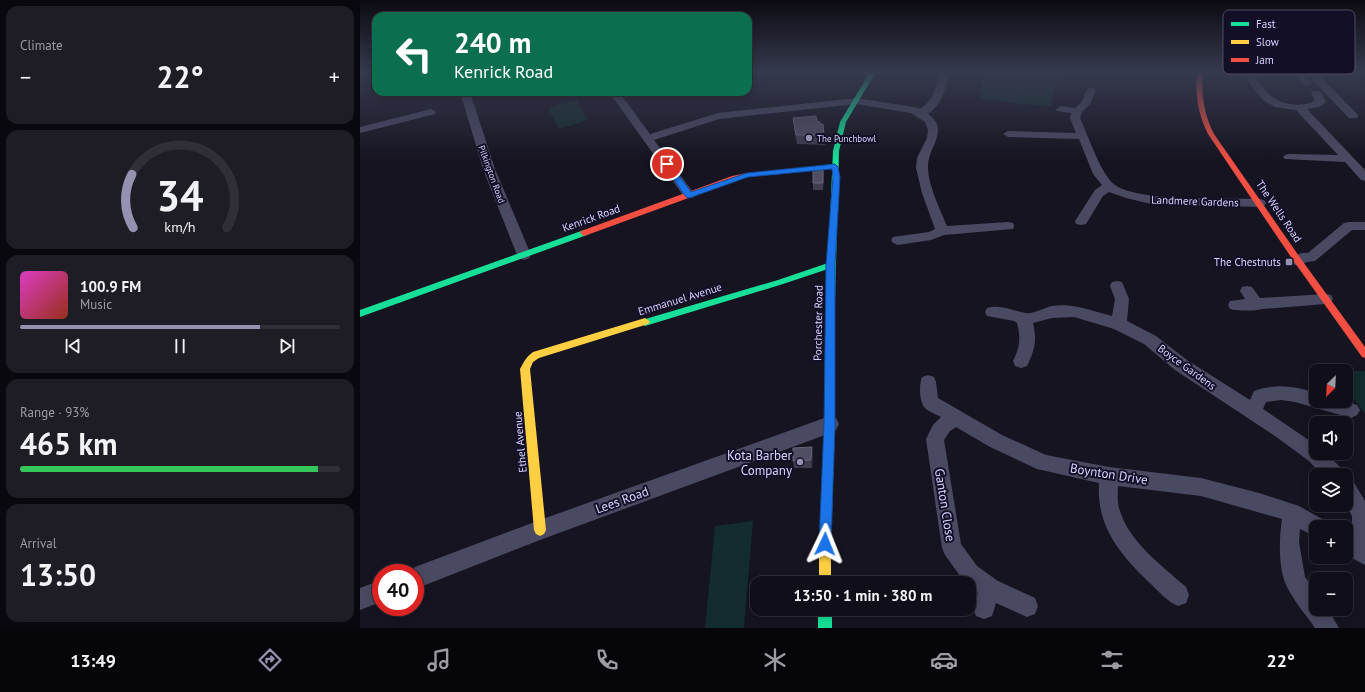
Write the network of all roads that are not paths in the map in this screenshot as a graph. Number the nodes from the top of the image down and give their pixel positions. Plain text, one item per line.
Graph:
1 (469, 101) edge
2 (621, 101) edge
3 (853, 101) edge
4 (856, 101) edge
5 (858, 101) edge
6 (937, 101) edge
7 (1086, 101) edge
8 (1199, 101) edge
9 (1275, 101) edge
10 (1320, 101) edge
11 (1339, 101) edge
12 (1299, 107) junction
13 (1061, 109) dead end
14 (1077, 111) junction
15 (431, 112) dead end
16 (922, 113) junction
17 (1353, 116) dead end
18 (360, 130) edge
19 (1008, 134) dead end
20 (1083, 136) junction
21 (648, 138) junction
22 (1289, 157) dead end
23 (1348, 159) junction
24 (835, 167) junction
25 (1365, 177) edge
26 (1109, 186) junction
27 (689, 195) junction
28 (1260, 203) junction
29 (1081, 221) dead end
30 (1008, 226) dead end
31 (1365, 226) edge
32 (942, 231) junction
33 (898, 240) dead end
34 (524, 255) junction
35 (1298, 261) junction
36 (831, 265) junction
37 (1117, 286) dead end
38 (1247, 291) dead end
39 (1326, 299) junction
40 (1235, 305) dead end
41 (1257, 305) junction
42 (992, 312) dead end
43 (360, 314) edge
44 (1024, 320) junction
45 (1119, 324) junction
46 (1365, 354) edge
47 (536, 355) joint
48 (1021, 361) dead end
49 (928, 382) dead end
50 (1309, 398) edge
51 (1344, 408) edge
52 (1351, 410) dead end
53 (1254, 413) junction
54 (958, 418) junction
55 (830, 424) junction
56 (1328, 468) edge
57 (1109, 476) junction
58 (1353, 499) edge
59 (1292, 513) junction
60 (1309, 523) edge
61 (540, 530) junction
62 (1357, 550) edge
63 (424, 575) edge
64 (825, 576) edge
65 (372, 594) edge
66 (1178, 596) dead end
67 (360, 599) edge
68 (1027, 606) dead end
69 (825, 616) edge
70 (825, 628) edge
71 (1328, 628) edge

1 - 34 street, Pilkington Road
2 - 21 street
3 - 21 street
4 - 24 street, Porchester Road
5 - 16 street
6 - 16 street
7 - 14 street
8 - 28 street, The Wells Road
9 - 12 street
10 - 12 street
11 - 17 street
12 - 23 street
13 - 14 street
14 - 20 street
15 - 18 street
16 - 32 street
19 - 20 street
20 - 26 street
21 - 27 street
22 - 23 street
23 - 25 street
24 - 27 street, Kenrick Road
24 - 36 street, Porchester Road
26 - 28 street, Landmere Gardens
26 - 29 street
27 - 34 street, Kenrick Road
28 - 35 street, The Wells Road
30 - 32 street
31 - 35 street
32 - 33 street
34 - 43 street, Kenrick Road
35 - 39 street, The Wells Road
36 - 47 street, Emmanuel Avenue
36 - 55 street, Porchester Road
37 - 45 street
38 - 41 street
39 - 41 street
39 - 46 street, The Wells Road
40 - 41 street
42 - 44 street
44 - 45 street, Boyce Gardens
44 - 48 street
45 - 53 street, Boyce Gardens
47 - 61 street, Ethel Avenue
49 - 54 street, Boynton Drive
50 - 53 street
51 - 52 street
53 - 56 street, Boyce Gardens
54 - 57 street, Boynton Drive
54 - 68 street, Ganton Close
55 - 61 street, Lees Road
55 - 64 street, Porchester Road
57 - 59 street, Boynton Drive
57 - 66 street
58 - 62 street
59 - 60 street, Boynton Drive
59 - 71 street
61 - 63 street, Lees Road
65 - 67 street
69 - 70 street

